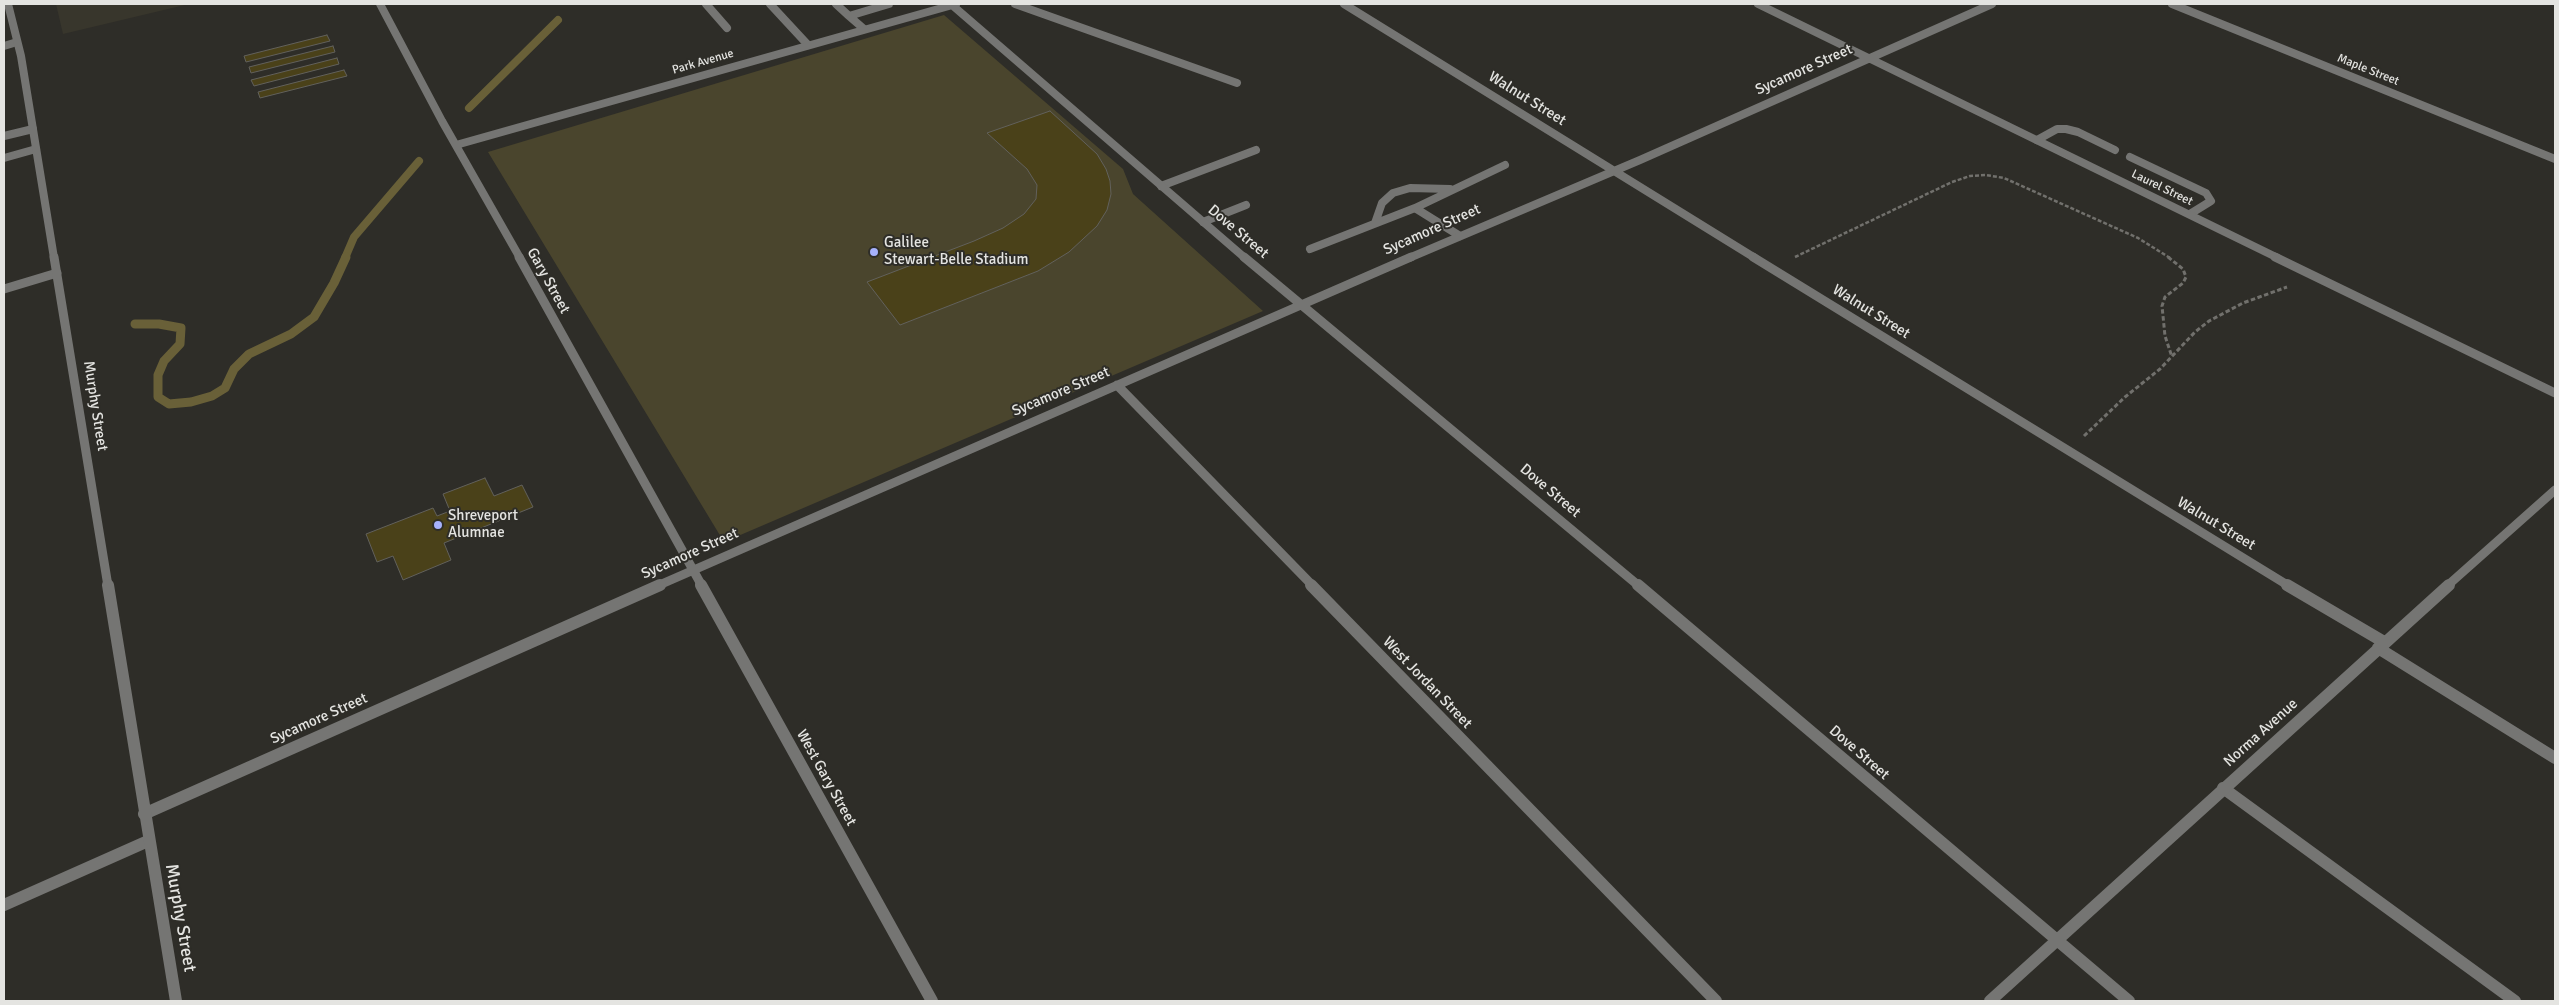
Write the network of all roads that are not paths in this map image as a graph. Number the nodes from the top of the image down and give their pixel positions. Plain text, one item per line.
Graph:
1 (8, 4) edge
2 (380, 4) edge
3 (706, 4) edge
4 (770, 4) edge
5 (836, 4) edge
6 (889, 4) edge
7 (954, 4) edge
8 (1016, 4) edge
9 (1344, 4) edge
10 (1758, 4) edge
11 (1992, 4) edge
12 (2172, 4) edge
13 (849, 16) junction
14 (727, 28) dead end
15 (864, 29) junction
16 (17, 42) junction
17 (808, 45) junction
18 (4, 46) edge
19 (1871, 59) junction
20 (1237, 83) dead end
21 (33, 129) junction
22 (4, 136) edge
23 (2037, 140) junction
24 (456, 145) junction
25 (36, 149) junction
26 (1256, 150) dead end
27 (2115, 150) dead end
28 (2130, 157) dead end
29 (4, 158) edge
30 (2555, 159) edge
31 (1505, 165) dead end
32 (1613, 170) junction
33 (1161, 186) junction
34 (1453, 189) junction
35 (1246, 205) dead end
36 (1415, 208) junction
37 (2190, 214) junction
38 (1203, 222) junction
39 (1375, 223) junction
40 (1460, 236) junction
41 (1310, 249) dead end
42 (57, 273) junction
43 (4, 289) edge
44 (1304, 304) junction
45 (1117, 385) junction
46 (2555, 393) edge
47 (2555, 490) edge
48 (692, 571) junction
49 (2381, 645) junction
50 (2555, 758) edge
51 (2224, 788) junction
52 (144, 814) junction
53 (148, 840) junction
54 (4, 904) edge
55 (2056, 941) junction
56 (176, 1001) edge
57 (932, 1001) edge
58 (1716, 1001) edge
59 (1990, 1001) edge
60 (2129, 1001) edge
61 (2515, 1001) edge

1 - 16 street, Murphy Street
2 - 24 street, Gary Street
3 - 14 street
4 - 17 street
5 - 13 street
6 - 13 street
7 - 15 street, Park Avenue
7 - 33 street, Dove Street
8 - 20 street
9 - 32 street, Walnut Street
10 - 19 street, Laurel Street
11 - 19 street, Sycamore Street
12 - 30 street, Maple Street
13 - 15 street
15 - 17 street, Park Avenue
16 - 18 street
16 - 21 street, Murphy Street
17 - 24 street, Park Avenue
19 - 23 street, Laurel Street
19 - 32 street, Sycamore Street
21 - 22 street
21 - 25 street, Murphy Street
23 - 27 street
23 - 37 street, Laurel Street
24 - 48 street, Gary Street
25 - 29 street
25 - 42 street, Murphy Street
26 - 33 street
28 - 37 street
31 - 34 street
32 - 40 street, Sycamore Street
32 - 49 street, Walnut Street
33 - 38 street, Dove Street
34 - 36 street
34 - 39 street
35 - 38 street
36 - 39 street
36 - 40 street
37 - 46 street, Laurel Street
38 - 44 street, Dove Street
39 - 41 street
40 - 44 street, Sycamore Street
42 - 43 street
42 - 52 street, Murphy Street
44 - 45 street, Sycamore Street
44 - 55 street, Dove Street
45 - 48 street, Sycamore Street
45 - 58 street, West Jordan Street
47 - 49 street, Norma Avenue
48 - 52 street, Sycamore Street
48 - 57 street, West Gary Street
49 - 50 street, Walnut Street
49 - 51 street, Norma Avenue
51 - 55 street, Norma Avenue
51 - 61 street
52 - 53 street, Murphy Street
53 - 54 street
53 - 56 street, Murphy Street
55 - 59 street, Norma Avenue
55 - 60 street, Dove Street

